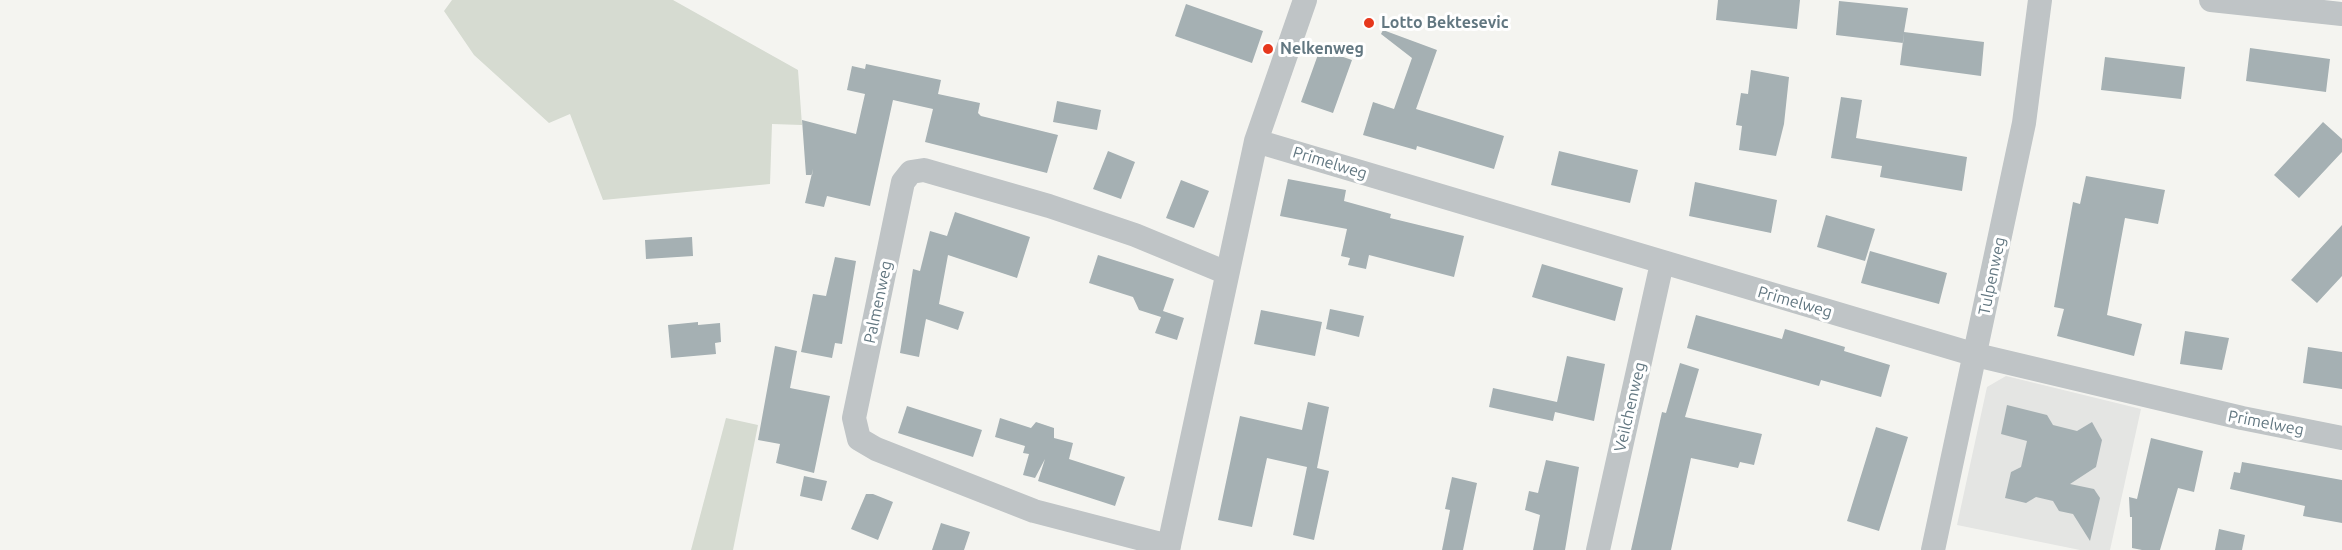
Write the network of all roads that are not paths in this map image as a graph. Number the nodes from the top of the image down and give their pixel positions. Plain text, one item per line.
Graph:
1 (1305, 0) edge
2 (2040, 0) edge
3 (2211, 0) edge
4 (2342, 14) edge
5 (1256, 141) junction
6 (1662, 263) junction
7 (1227, 273) junction
8 (1976, 355) junction
9 (2342, 438) edge
10 (1169, 548) edge
11 (1598, 550) edge
12 (1933, 550) edge

1 - 5 street
2 - 8 street, Tulpenweg
3 - 4 street
5 - 6 street, Primelweg
5 - 7 street
6 - 8 street, Primelweg
6 - 11 street, Veilchenweg
7 - 10 street
7 - 10 street, Palmenweg
8 - 9 street, Primelweg
8 - 12 street, Tulpenweg

